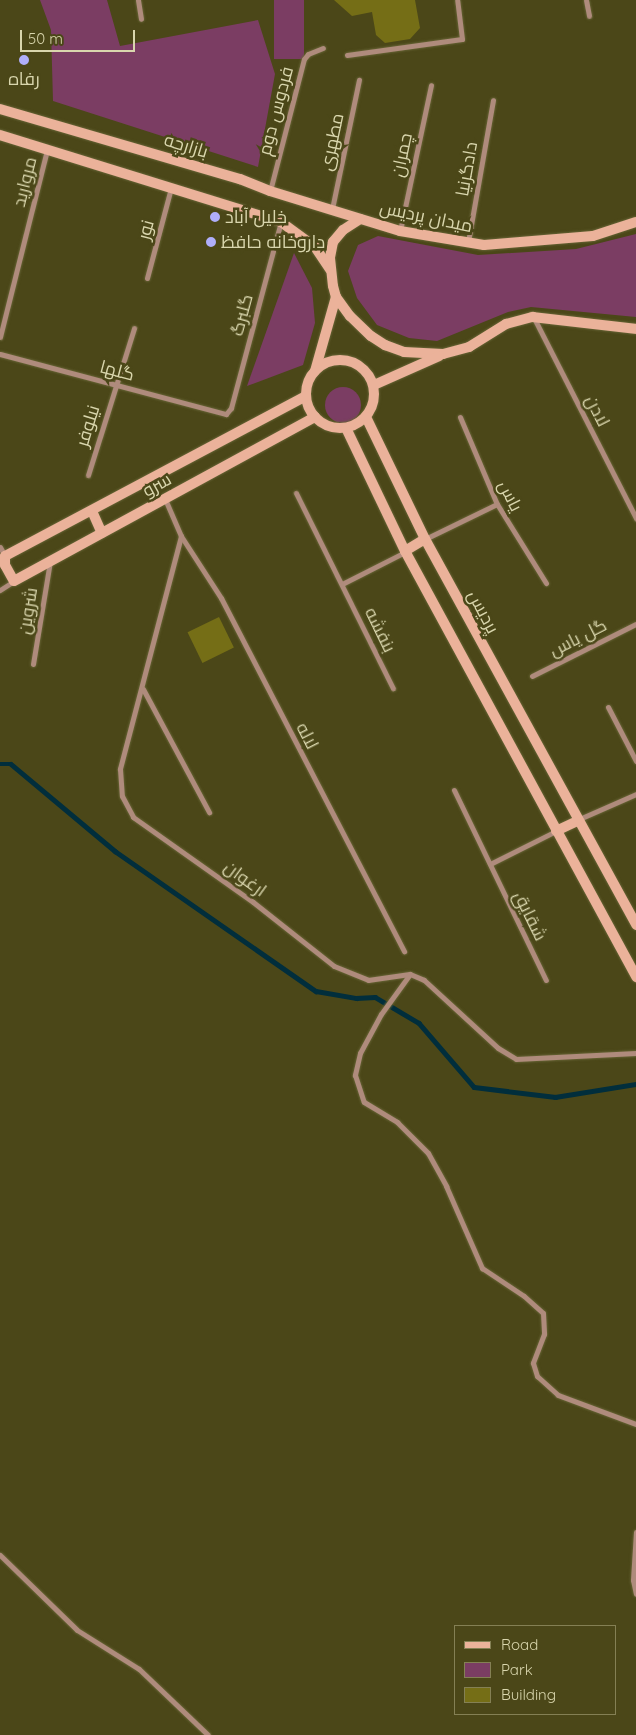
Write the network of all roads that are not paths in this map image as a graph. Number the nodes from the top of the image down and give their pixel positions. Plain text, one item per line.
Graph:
1 (138, 0) edge
2 (457, 0) edge
3 (586, 0) edge
4 (589, 16) dead end
5 (141, 20) dead end
6 (323, 48) dead end
7 (347, 55) dead end
8 (359, 80) dead end
9 (431, 85) dead end
10 (493, 100) dead end
11 (0, 109) edge
12 (0, 135) edge
13 (47, 150) junction
14 (171, 188) junction
15 (270, 192) junction
16 (332, 209) junction
17 (360, 219) junction
18 (281, 222) junction
19 (636, 222) edge
20 (400, 231) junction
21 (468, 242) junction
22 (330, 269) junction
23 (147, 278) dead end
24 (336, 297) junction
25 (533, 317) junction
26 (134, 328) dead end
27 (636, 329) edge
28 (0, 337) edge
29 (0, 354) edge
30 (443, 354) junction
31 (315, 371) junction
32 (115, 385) junction
33 (374, 385) junction
34 (306, 396) junction
35 (226, 414) joint
36 (315, 417) junction
37 (366, 417) junction
38 (460, 417) dead end
39 (346, 428) junction
40 (88, 475) dead end
41 (296, 493) dead end
42 (165, 499) junction
43 (497, 504) junction
44 (92, 511) junction
45 (636, 518) edge
46 (102, 533) junction
47 (181, 536) junction
48 (425, 539) junction
49 (3, 551) edge
50 (406, 551) junction
51 (50, 562) junction
52 (14, 581) junction
53 (546, 583) dead end
54 (342, 584) junction
55 (0, 590) edge
56 (636, 624) edge
57 (34, 664) dead end
58 (532, 676) dead end
59 (393, 688) dead end
60 (143, 689) junction
61 (608, 707) dead end
62 (636, 761) edge
63 (454, 790) dead end
64 (636, 794) edge
65 (209, 812) dead end
66 (577, 821) junction
67 (556, 831) junction
68 (490, 864) junction
69 (636, 925) edge
70 (404, 951) dead end
71 (410, 974) junction
72 (636, 977) edge
73 (546, 980) dead end
74 (636, 1053) edge
75 (636, 1424) edge
76 (636, 1532) edge
77 (0, 1555) edge
78 (636, 1594) edge
79 (208, 1735) edge

1 - 5 street
2 - 7 street
3 - 4 street
6 - 15 street, فردوس دوم
8 - 16 street, مطهری
9 - 20 street, چمران
10 - 21 street, دادگرنیا
11 - 15 street, بازارچه
12 - 13 street
13 - 14 street
13 - 28 street, مروارید
14 - 18 street
14 - 23 street, نور
15 - 16 street, بازارچه
16 - 17 street, بازارچه
17 - 20 street, میدان پردیس
17 - 22 street, میدان پردیس
18 - 22 street
18 - 35 street, گلبرگ
19 - 21 street, میدان پردیس
20 - 21 street, میدان پردیس
22 - 24 street, میدان پردیس
24 - 30 street, میدان پردیس
24 - 31 street
25 - 27 street, میدان پردیس
25 - 30 street, میدان پردیس
25 - 45 street, لادن
26 - 32 street, نیلوفر
29 - 32 street, گلها
30 - 33 street
31 - 33 street
31 - 34 street
32 - 35 street, گلها
32 - 40 street, نیلوفر
33 - 37 street
34 - 36 street
34 - 44 street, سرو
36 - 39 street
36 - 42 street, سرو
37 - 39 street
37 - 48 street, پردیس
38 - 43 street, یاس
39 - 50 street
41 - 54 street, بنفشه
42 - 46 street, سرو
42 - 47 street
43 - 48 street
43 - 53 street, یاس
44 - 46 street
44 - 49 street, سرو
46 - 51 street, سرو
47 - 60 street, ارغوان
47 - 70 street, لاله
48 - 50 street
48 - 66 street, پردیس
49 - 52 street
50 - 54 street
50 - 67 street
51 - 52 street, سرو
51 - 57 street, شروین
52 - 55 street
54 - 59 street, بنفشه
56 - 58 street, گل یاس
60 - 65 street
60 - 71 street, ارغوان
61 - 62 street
63 - 68 street, شقایق
64 - 66 street
66 - 67 street
66 - 69 street, پردیس
67 - 68 street
67 - 72 street
68 - 73 street, شقایق
71 - 74 street
71 - 75 street
76 - 78 street
77 - 79 street

